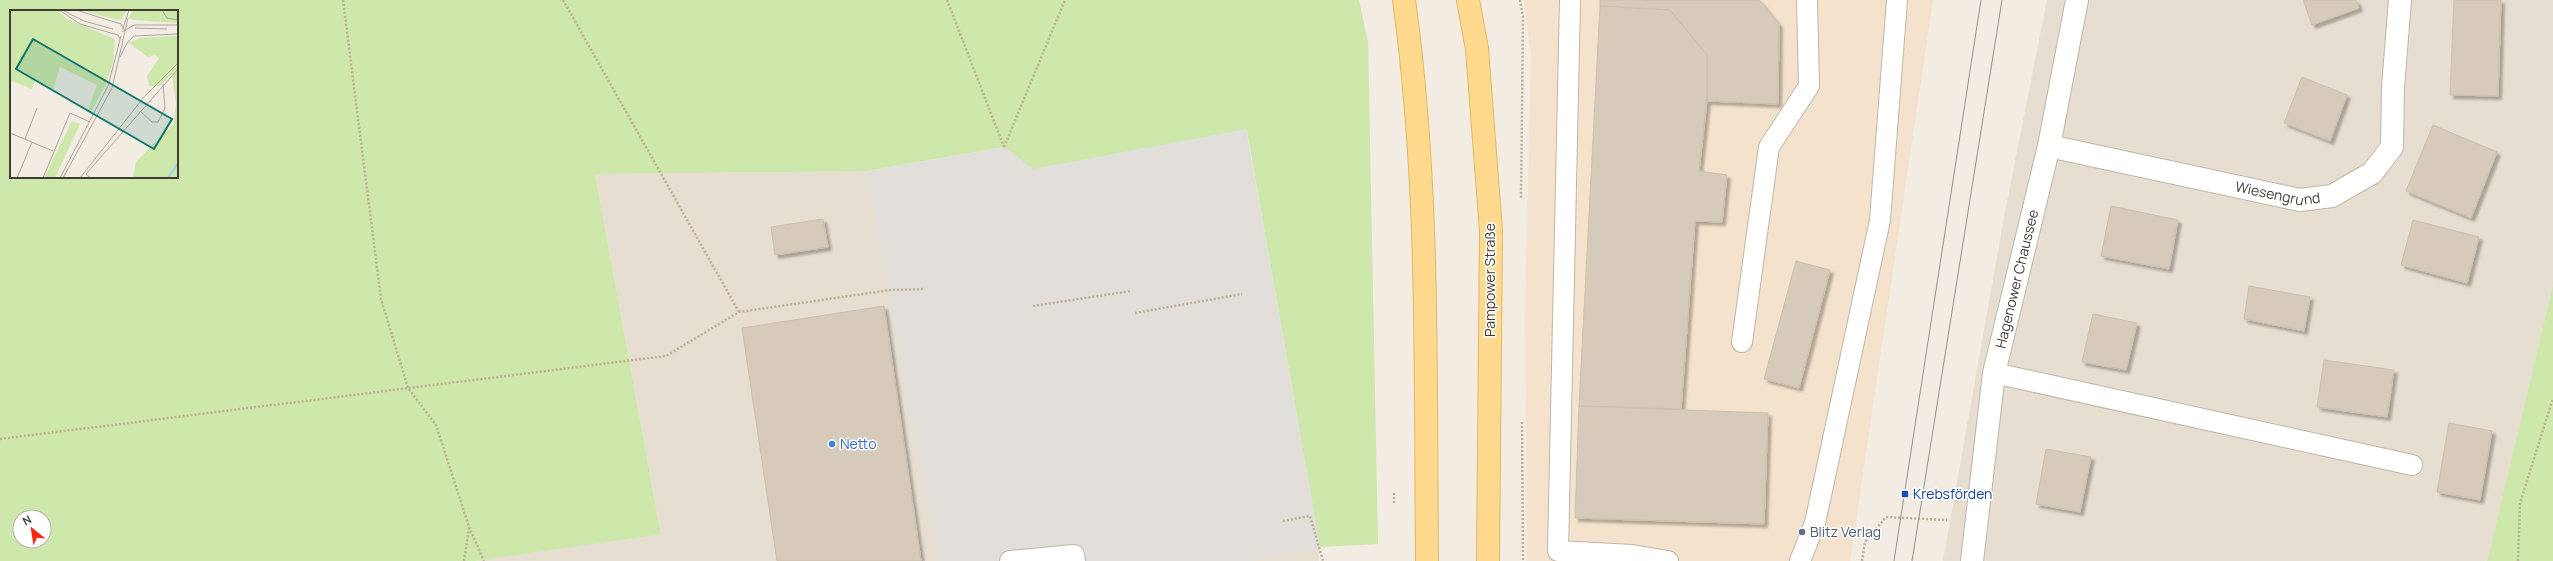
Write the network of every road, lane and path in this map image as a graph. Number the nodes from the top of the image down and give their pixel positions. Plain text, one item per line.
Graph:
1 (343, 0) edge
2 (563, 0) edge
3 (947, 0) edge
4 (1065, 0) edge
5 (1404, 0) edge
6 (1468, 0) edge
7 (1570, 0) edge
8 (1807, 0) edge
9 (1897, 0) edge
10 (2077, 0) edge
11 (2400, 0) edge
12 (2049, 146) junction
13 (924, 289) dead end
14 (1131, 291) dead end
15 (1242, 294) dead end
16 (1033, 306) dead end
17 (739, 312) junction
18 (1135, 313) dead end
19 (1742, 342) dead end
20 (1994, 373) junction
21 (408, 388) junction
22 (2553, 398) edge
23 (0, 439) edge
24 (2412, 465) dead end
25 (1978, 519) junction
26 (1283, 522) dead end
27 (469, 527) junction
28 (464, 561) edge
29 (484, 561) edge
30 (1010, 561) edge
31 (1075, 561) edge
32 (1324, 561) edge
33 (1427, 561) edge
34 (1488, 561) edge
35 (1668, 561) edge
36 (1800, 561) edge
37 (1862, 561) edge
38 (1972, 561) edge
39 (2518, 561) edge

1 - 21 path
2 - 17 path
3 - 4 path
5 - 33 main road
6 - 34 main road, Pampower Straße
7 - 35 lane
8 - 19 lane
9 - 36 lane
10 - 12 street, Hagenower Chaussee
11 - 12 street, Wiesengrund
12 - 20 street, Hagenower Chaussee
13 - 17 path
14 - 16 path
15 - 18 path
17 - 21 path
20 - 24 lane
20 - 25 street, Hagenower Chaussee
21 - 23 path
21 - 27 path
22 - 39 path
25 - 37 path
25 - 38 street, Hagenower Chaussee
26 - 32 path
27 - 28 path
27 - 29 path
30 - 31 lane

